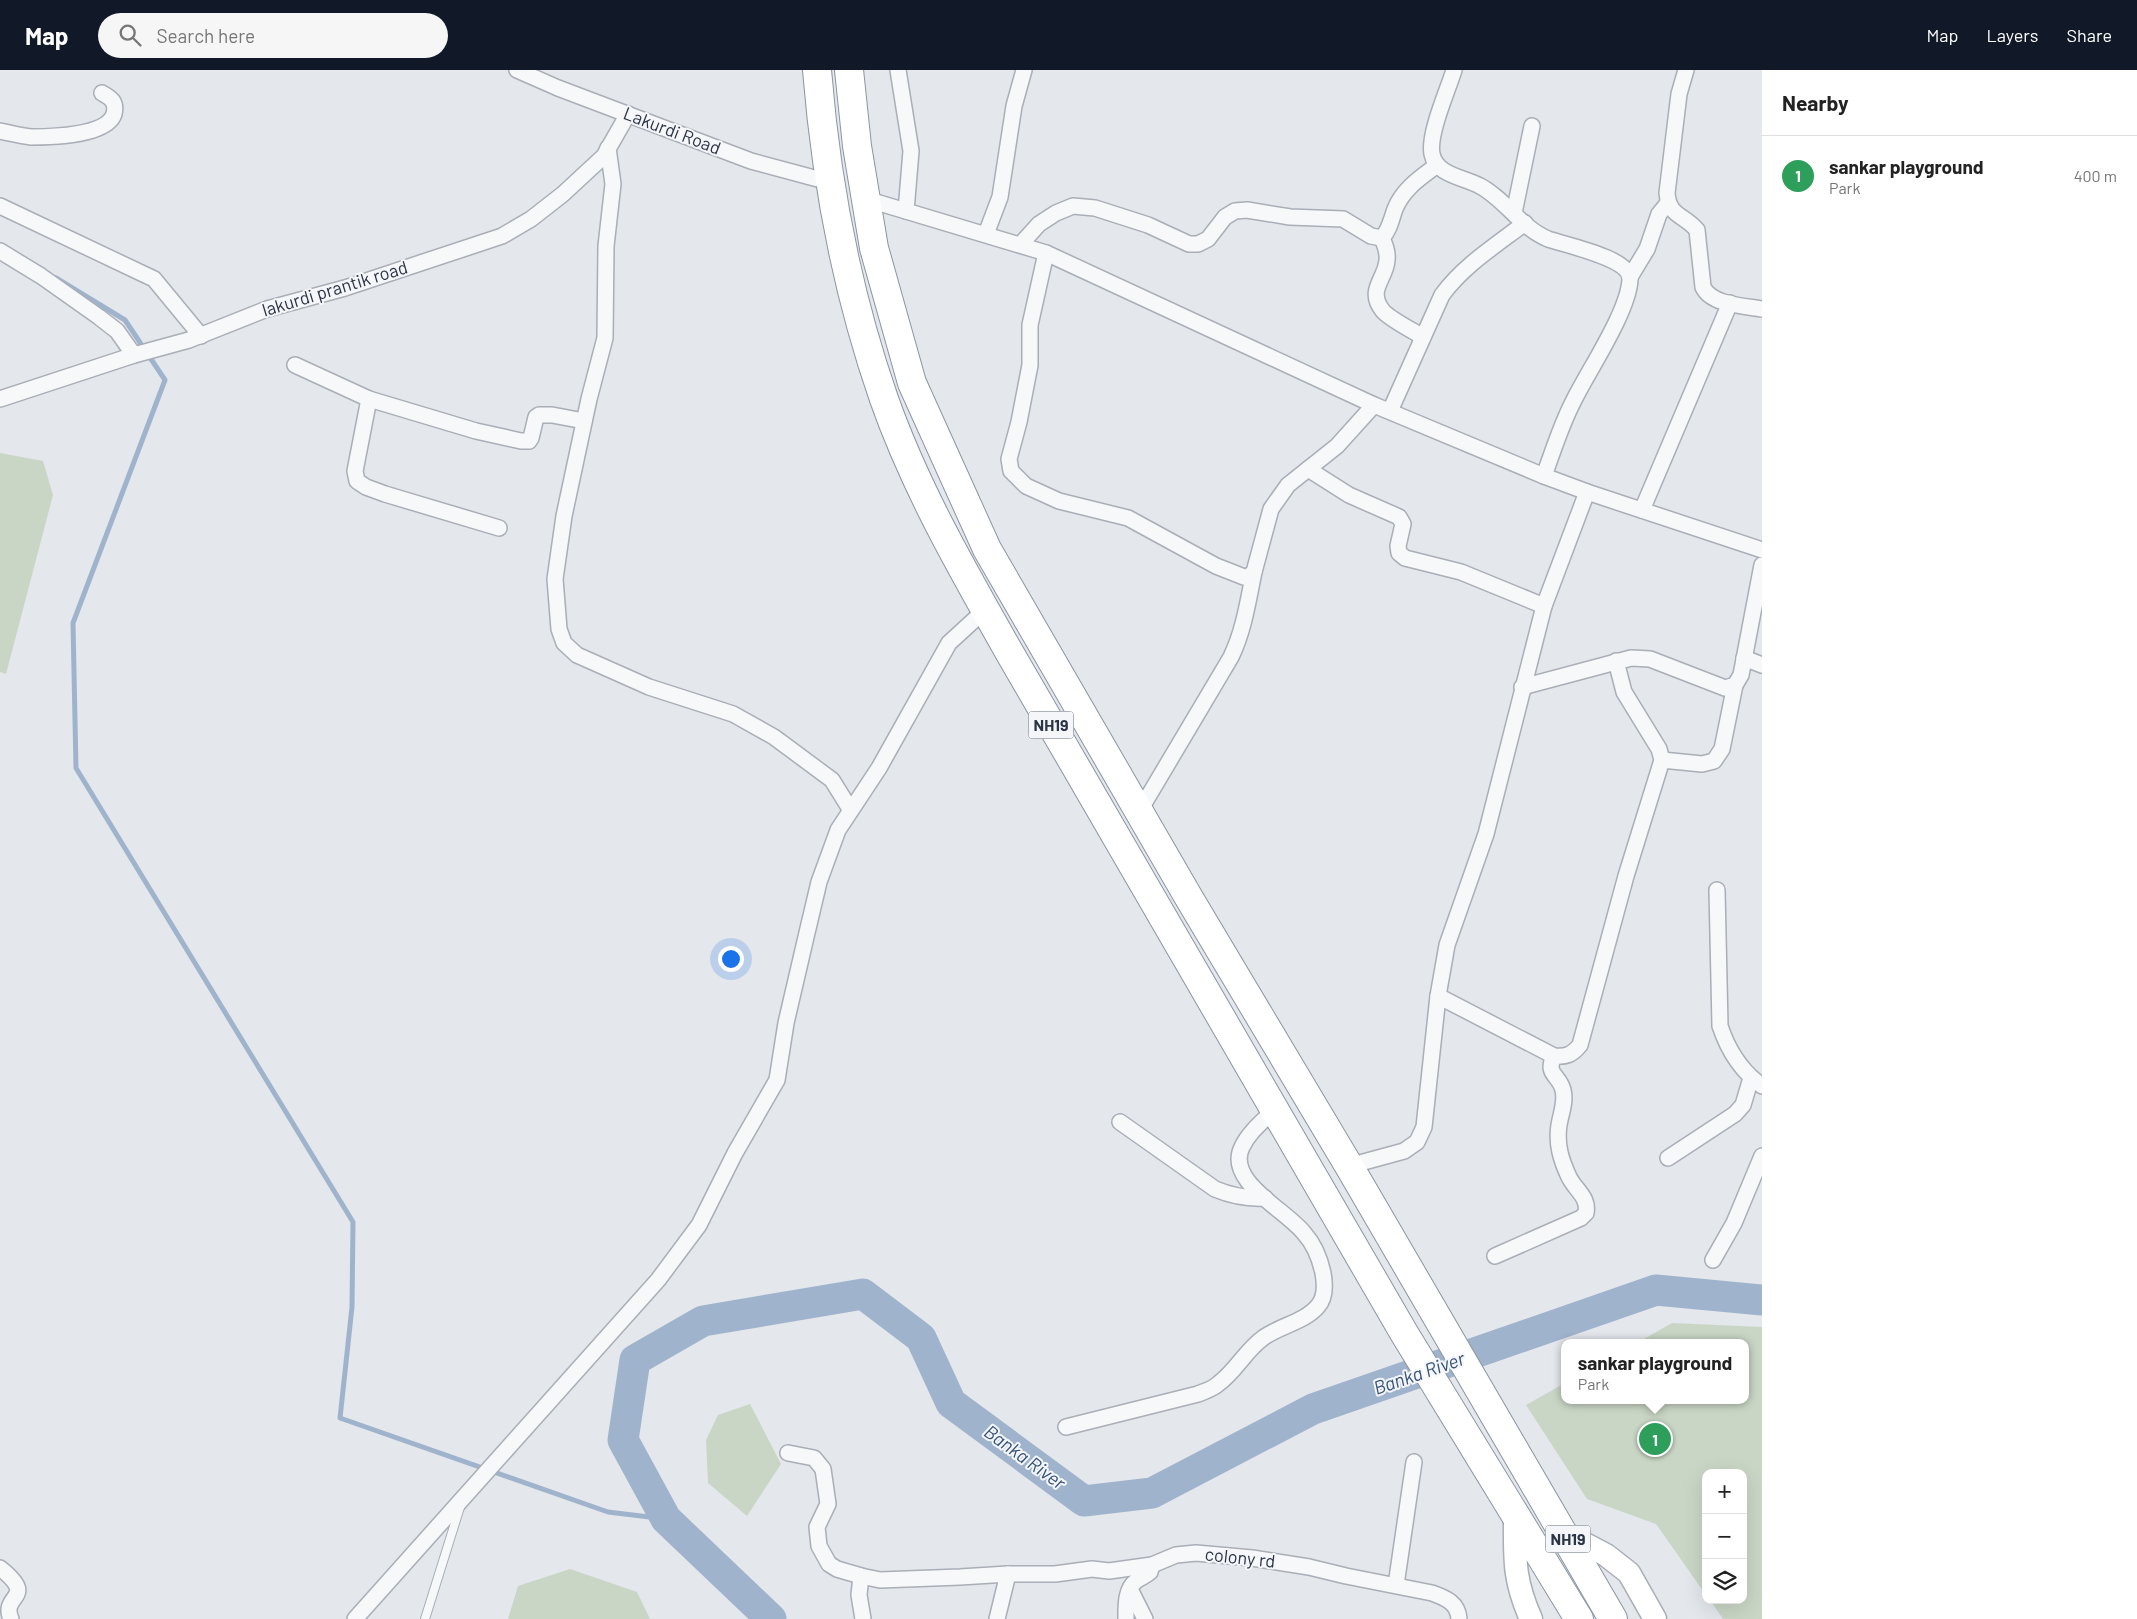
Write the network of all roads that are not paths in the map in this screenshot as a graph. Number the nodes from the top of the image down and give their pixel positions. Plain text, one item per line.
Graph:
1 (517, 70) edge
2 (817, 70) edge
3 (849, 70) edge
4 (898, 70) edge
5 (1024, 70) edge
6 (1454, 70) edge
7 (1686, 70) edge
8 (102, 92) dead end
9 (628, 114) junction
10 (1532, 126) dead end
11 (0, 131) edge
12 (608, 148) junction
13 (1436, 166) junction
14 (829, 182) junction
15 (866, 200) junction
16 (1668, 203) junction
17 (0, 206) edge
18 (906, 211) junction
19 (1519, 218) junction
20 (986, 234) junction
21 (1382, 238) junction
22 (1021, 244) junction
23 (0, 251) edge
24 (1046, 253) junction
25 (1630, 277) junction
26 (1730, 303) junction
27 (1762, 309) edge
28 (201, 336) junction
29 (1422, 336) junction
30 (137, 354) junction
31 (295, 365) dead end
32 (0, 399) edge
33 (369, 399) junction
34 (1374, 405) junction
35 (1390, 411) junction
36 (584, 421) junction
37 (1308, 469) junction
38 (1544, 476) junction
39 (1587, 492) junction
40 (1642, 510) junction
41 (499, 528) dead end
42 (1762, 550) edge
43 (1762, 565) edge
44 (1254, 572) junction
45 (1544, 606) junction
46 (985, 610) junction
47 (1744, 658) junction
48 (1616, 661) junction
49 (1762, 665) edge
50 (1735, 686) junction
51 (1522, 687) junction
52 (1662, 760) junction
53 (850, 809) junction
54 (1139, 812) junction
55 (1717, 890) dead end
56 (1438, 996) junction
57 (1554, 1056) junction
58 (1757, 1082) edge
59 (1274, 1110) junction
60 (1120, 1122) dead end
61 (1762, 1156) edge
62 (1668, 1158) dead end
63 (1349, 1166) junction
64 (1265, 1198) junction
65 (1495, 1256) dead end
66 (1713, 1260) dead end
67 (1066, 1427) dead end
68 (788, 1453) dead end
69 (1414, 1462) dead end
70 (462, 1501) junction
71 (1515, 1516) junction
72 (1564, 1532) junction
73 (1152, 1565) junction
74 (0, 1568) edge
75 (1008, 1574) junction
76 (861, 1576) junction
77 (1396, 1585) junction
78 (1130, 1589) junction
79 (11, 1619) edge
80 (355, 1619) edge
81 (425, 1619) edge
82 (863, 1619) edge
83 (996, 1619) edge
84 (1126, 1619) edge
85 (1145, 1619) edge
86 (1459, 1619) edge
87 (1531, 1619) edge
88 (1579, 1619) edge
89 (1613, 1619) edge
90 (1655, 1619) edge

1 - 9 street, Lakurdi Road
2 - 14 highway, NH19
3 - 15 highway, NH19
4 - 18 street
5 - 20 street
6 - 13 street
7 - 16 street
8 - 11 street
9 - 12 street, lakurdi prantik road
9 - 14 street, Lakurdi Road
10 - 19 street
12 - 28 street, lakurdi prantik road
12 - 36 street
13 - 19 street
13 - 21 street
14 - 46 highway, NH19
15 - 18 street
15 - 54 highway, NH19
16 - 25 street
16 - 26 street
17 - 28 street
18 - 20 street
19 - 25 street
19 - 29 street
20 - 22 street
21 - 22 street
21 - 29 street
22 - 24 street
23 - 30 street
24 - 34 street
24 - 44 street
25 - 38 street
26 - 27 street
26 - 40 street
28 - 30 street, lakurdi prantik road
29 - 35 street
30 - 32 street, lakurdi prantik road
31 - 33 street
33 - 36 street
33 - 41 street
34 - 35 street
34 - 37 street
35 - 38 street
36 - 53 street
37 - 44 street
37 - 45 street
38 - 39 street
39 - 40 street
39 - 45 street
40 - 42 street
43 - 47 street
44 - 54 street
45 - 51 street
46 - 53 street
46 - 59 highway, NH19
47 - 49 street
47 - 50 street
48 - 50 street
48 - 51 street
48 - 52 street
50 - 52 street
51 - 56 street
52 - 57 street
53 - 70 street
54 - 63 highway, NH19
55 - 58 street
56 - 57 street
56 - 63 street
57 - 65 street
58 - 62 street
59 - 64 street
59 - 71 highway, NH19
60 - 64 street
61 - 66 street
63 - 72 highway, NH19
64 - 67 street
68 - 76 street, colony rd
69 - 77 street
70 - 80 street
70 - 81 lane
71 - 87 street
71 - 88 highway, NH19
72 - 89 highway, NH19
72 - 90 street
73 - 75 street, colony rd
73 - 77 street, colony rd
73 - 78 street
74 - 79 street
75 - 76 street, colony rd
75 - 83 street
76 - 82 street
77 - 86 street, colony rd
78 - 84 street
78 - 85 street

